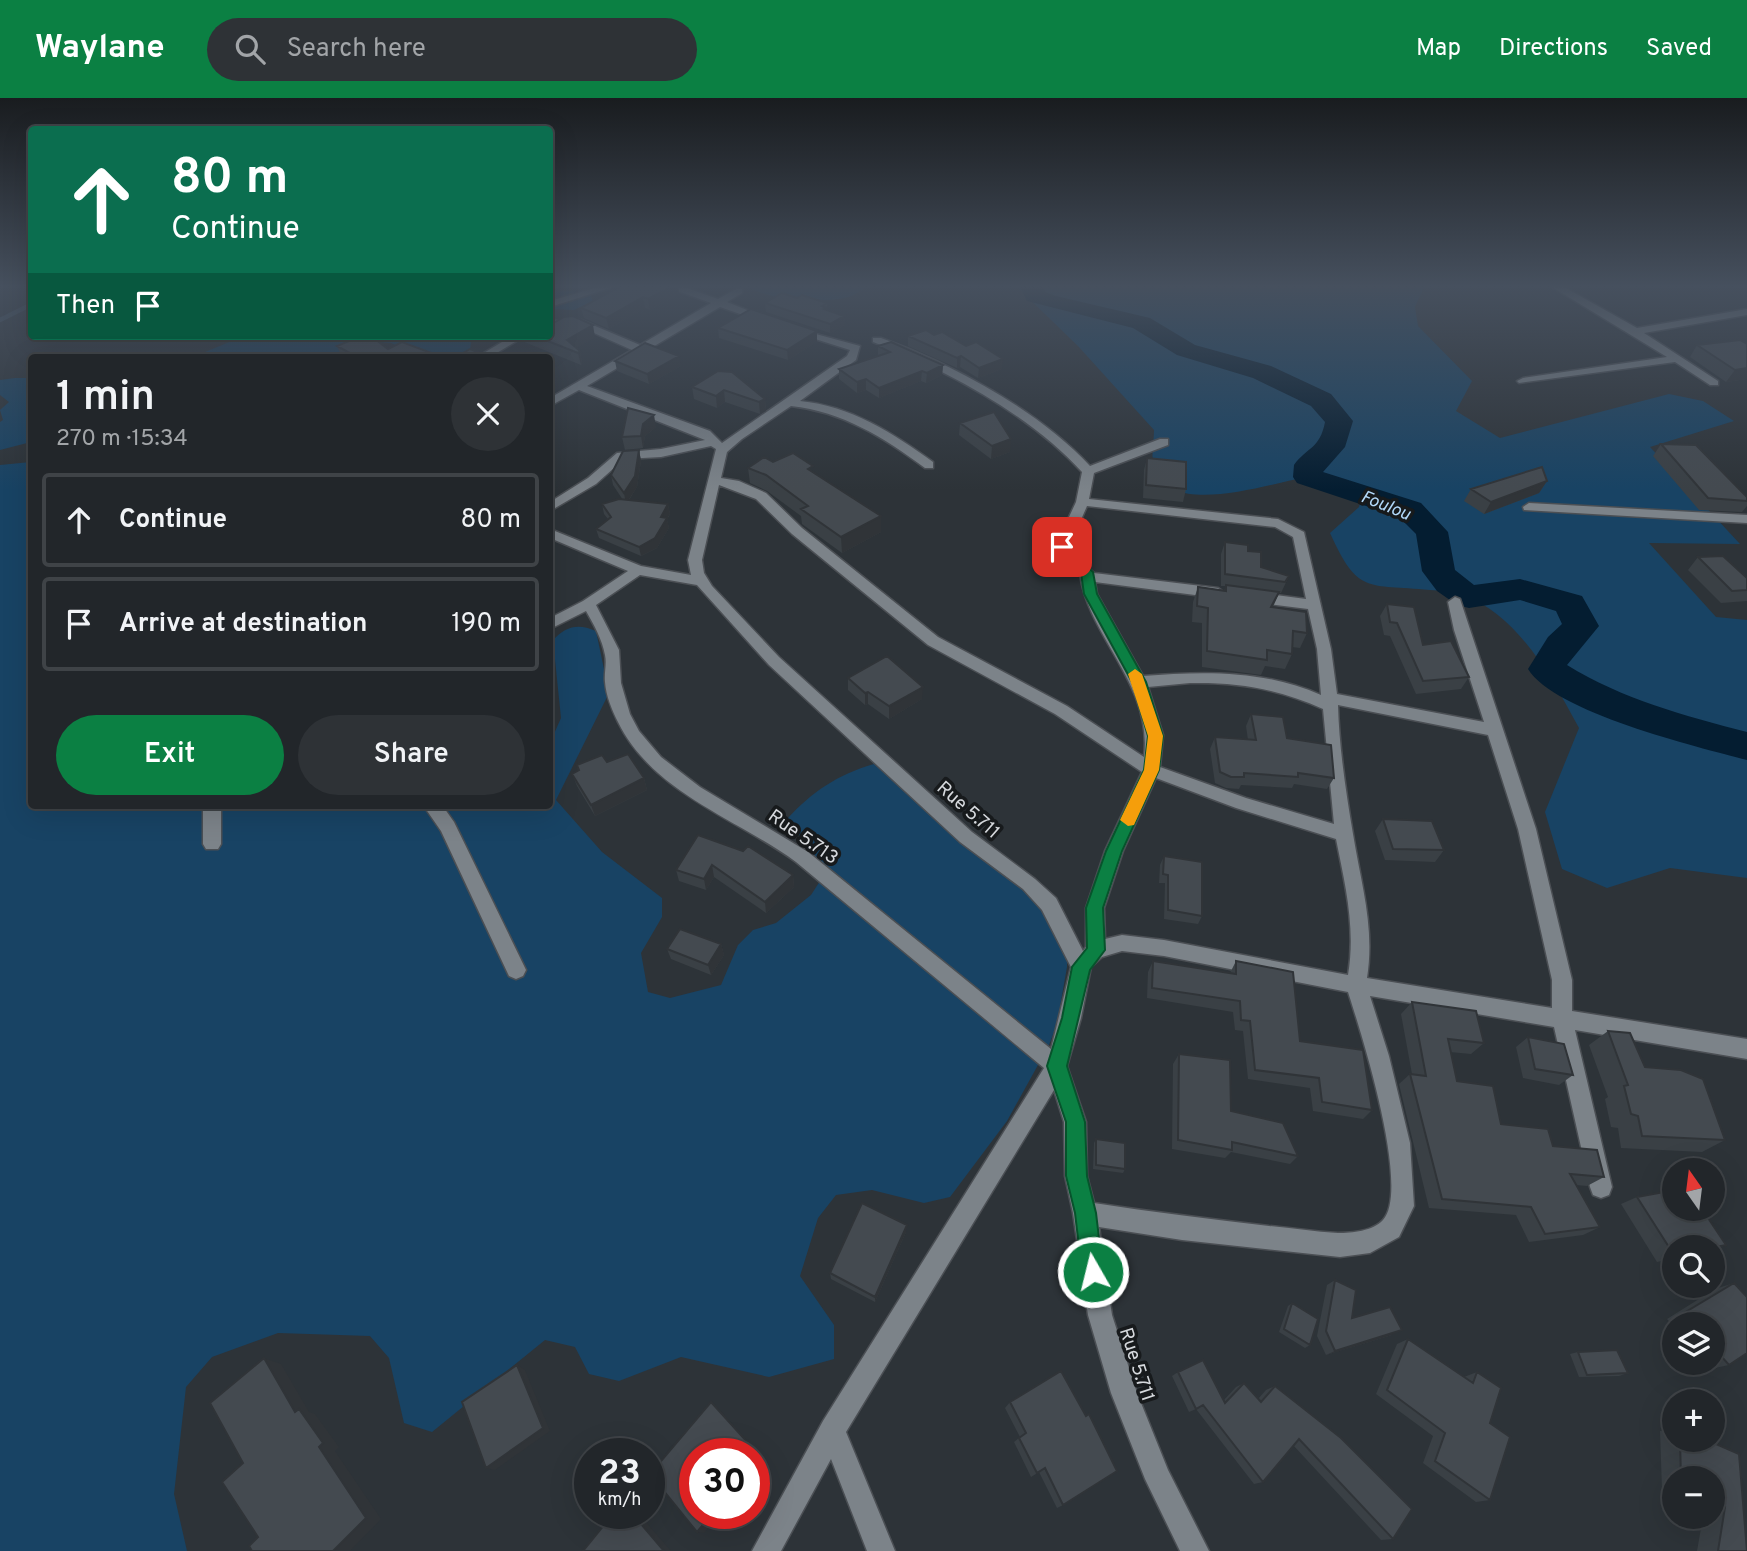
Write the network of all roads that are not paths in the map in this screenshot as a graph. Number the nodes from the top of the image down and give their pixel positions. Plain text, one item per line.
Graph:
1 (626, 355) edge
2 (853, 355) edge
3 (918, 355) edge
4 (1668, 355) edge
5 (1674, 359) junction
6 (1523, 381) dead end
7 (1714, 383) dead end
8 (578, 386) junction
9 (553, 401) edge
10 (791, 403) junction
11 (1164, 442) dead end
12 (718, 446) junction
13 (929, 466) dead end
14 (1088, 471) junction
15 (713, 480) junction
16 (1082, 502) junction
17 (553, 505) edge
18 (1529, 506) dead end
19 (1747, 519) edge
20 (553, 534) edge
21 (638, 570) junction
22 (1089, 577) junction
23 (701, 581) junction
24 (1455, 602) dead end
25 (588, 604) junction
26 (1313, 605) junction
27 (553, 622) edge
28 (1139, 682) junction
29 (1330, 702) junction
30 (1494, 730) junction
31 (1151, 770) junction
32 (212, 809) edge
33 (435, 809) edge
34 (1345, 834) junction
35 (212, 844) dead end
36 (1096, 950) junction
37 (1081, 967) junction
38 (516, 970) dead end
39 (1356, 985) junction
40 (1562, 1017) junction
41 (1747, 1049) edge
42 (1057, 1066) junction
43 (1601, 1187) edge
44 (1085, 1213) junction
45 (832, 1430) junction
46 (766, 1551) edge
47 (881, 1551) edge
48 (1195, 1551) edge

1 - 8 street
2 - 10 street
3 - 14 street
4 - 5 street
5 - 6 street
5 - 7 street
8 - 9 street
8 - 12 street
10 - 12 street
10 - 13 street
11 - 14 street
12 - 15 street
12 - 17 street
14 - 16 street
15 - 23 street
15 - 31 street
16 - 22 street
16 - 26 street
18 - 19 street
20 - 21 street
21 - 23 street
21 - 25 street
22 - 26 street
22 - 28 street
23 - 37 street, Rue 5.711
24 - 30 street
25 - 27 street
25 - 42 street, Rue 5.713
26 - 29 street
28 - 29 street
28 - 31 street
29 - 30 street
29 - 34 street
30 - 40 street
31 - 34 street
31 - 36 street
32 - 35 street
33 - 38 street
34 - 39 street
36 - 37 street
36 - 39 street
37 - 42 street
39 - 40 street
39 - 44 street
40 - 41 street
40 - 43 street
42 - 44 street, Rue 5.711
42 - 45 street
44 - 48 street, Rue 5.711
45 - 46 street
45 - 47 street

